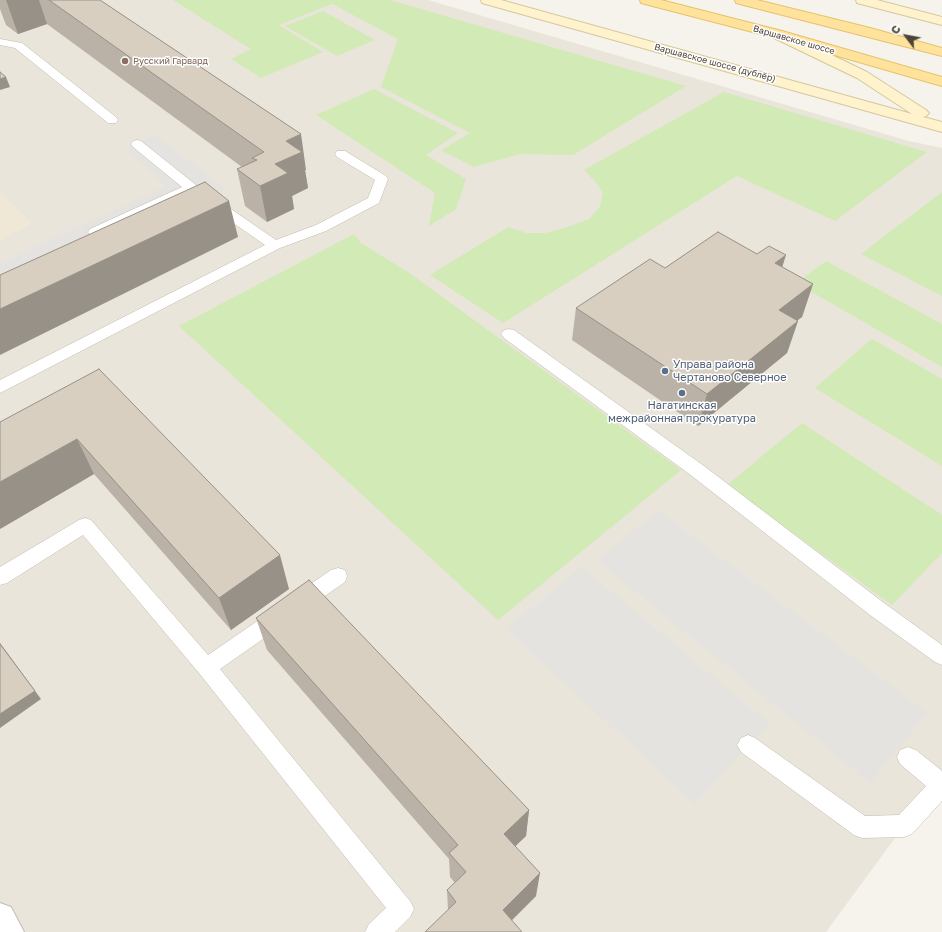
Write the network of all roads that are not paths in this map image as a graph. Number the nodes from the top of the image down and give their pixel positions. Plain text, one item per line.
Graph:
1 (487, 0) edge
2 (646, 0) edge
3 (741, 0) edge
4 (862, 0) edge
5 (942, 21) edge
6 (777, 34) junction
7 (0, 42) edge
8 (942, 52) edge
9 (942, 82) edge
10 (112, 120) dead end
11 (942, 124) edge
12 (942, 127) edge
13 (137, 144) dead end
14 (341, 154) dead end
15 (191, 188) junction
16 (82, 238) edge
17 (275, 245) junction
18 (509, 334) dead end
19 (0, 386) edge
20 (338, 576) dead end
21 (0, 577) edge
22 (942, 656) edge
23 (206, 667) junction
24 (748, 745) dead end
25 (908, 757) dead end
26 (942, 785) edge
27 (0, 918) edge
28 (8, 932) edge
29 (377, 932) edge

1 - 12 main road, Варшавское шоссе (дублёр)
2 - 6 main road, Варшавское шоссе
3 - 8 main road
4 - 5 main road
6 - 9 main road, Варшавское шоссе
6 - 11 main road
7 - 10 lane
13 - 15 lane
14 - 17 lane
15 - 16 lane
15 - 17 lane
17 - 19 lane
18 - 22 lane
20 - 23 lane
21 - 23 lane
23 - 29 lane
24 - 26 lane
25 - 26 lane
27 - 28 street

